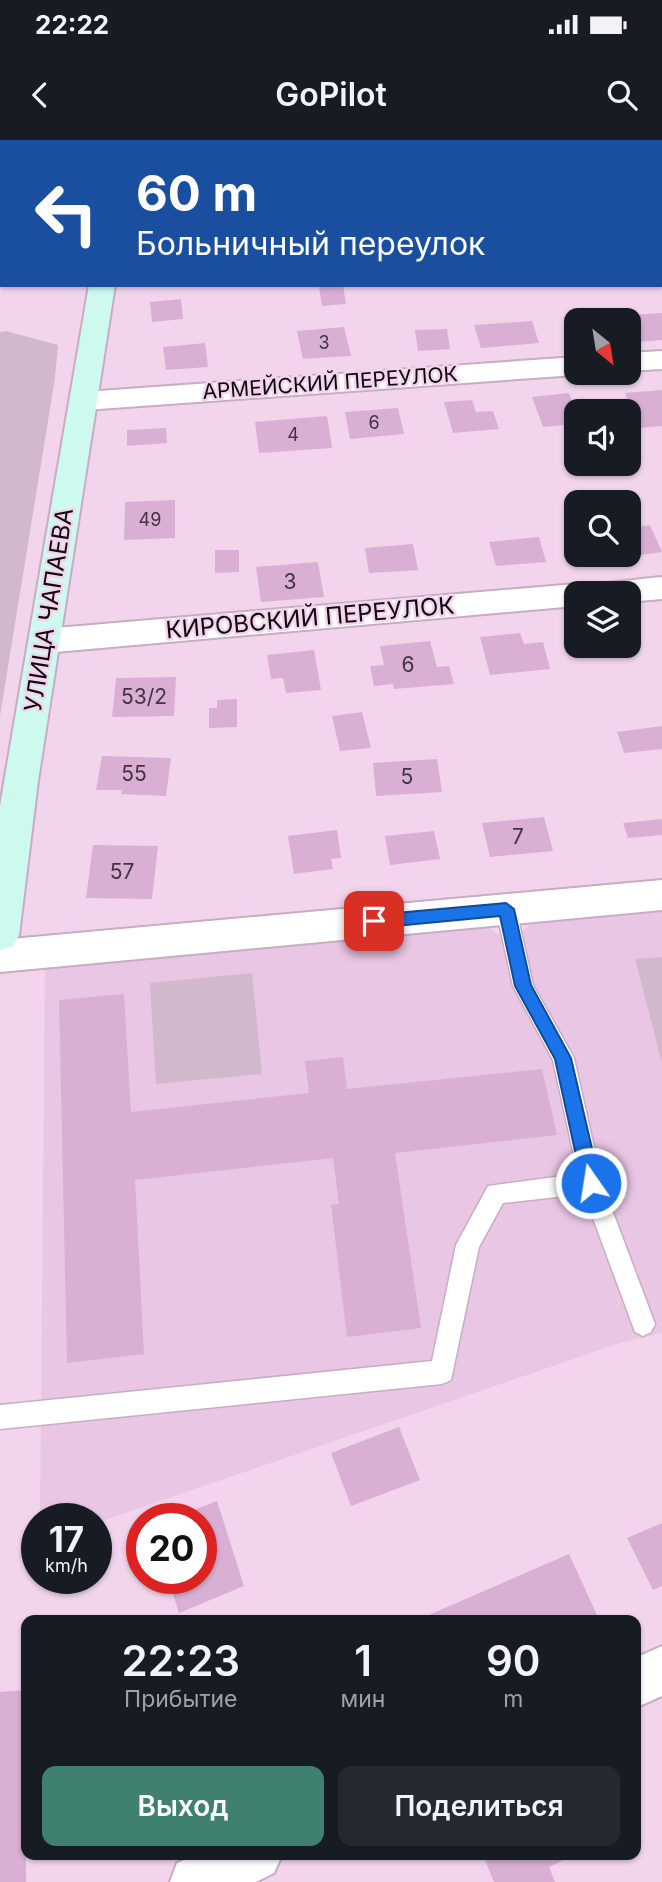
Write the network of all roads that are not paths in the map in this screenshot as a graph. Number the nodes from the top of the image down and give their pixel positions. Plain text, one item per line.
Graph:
1 (102, 287) edge
2 (662, 360) edge
3 (641, 361) edge
4 (564, 367) edge
5 (85, 401) junction
6 (662, 588) edge
7 (641, 590) edge
8 (564, 596) edge
9 (44, 641) junction
10 (662, 895) edge
11 (506, 909) junction
12 (0, 934) edge
13 (0, 956) edge
14 (591, 1183) junction
15 (643, 1324) dead end
16 (0, 1417) edge
17 (662, 1671) edge
18 (641, 1680) edge
19 (245, 1860) edge
20 (196, 1882) edge

1 - 5 street, УЛИЦА ЧАПАЕВА
2 - 3 street
4 - 5 street, АРМЕЙСКИЙ ПЕРЕУЛОК
5 - 9 street, УЛИЦА ЧАПАЕВА
6 - 7 street
8 - 9 street, КИРОВСКИЙ ПЕРЕУЛОК
9 - 12 street, УЛИЦА ЧАПАЕВА
10 - 11 street
11 - 13 street
11 - 14 lane
14 - 15 lane
14 - 16 lane
17 - 18 street
19 - 20 street

